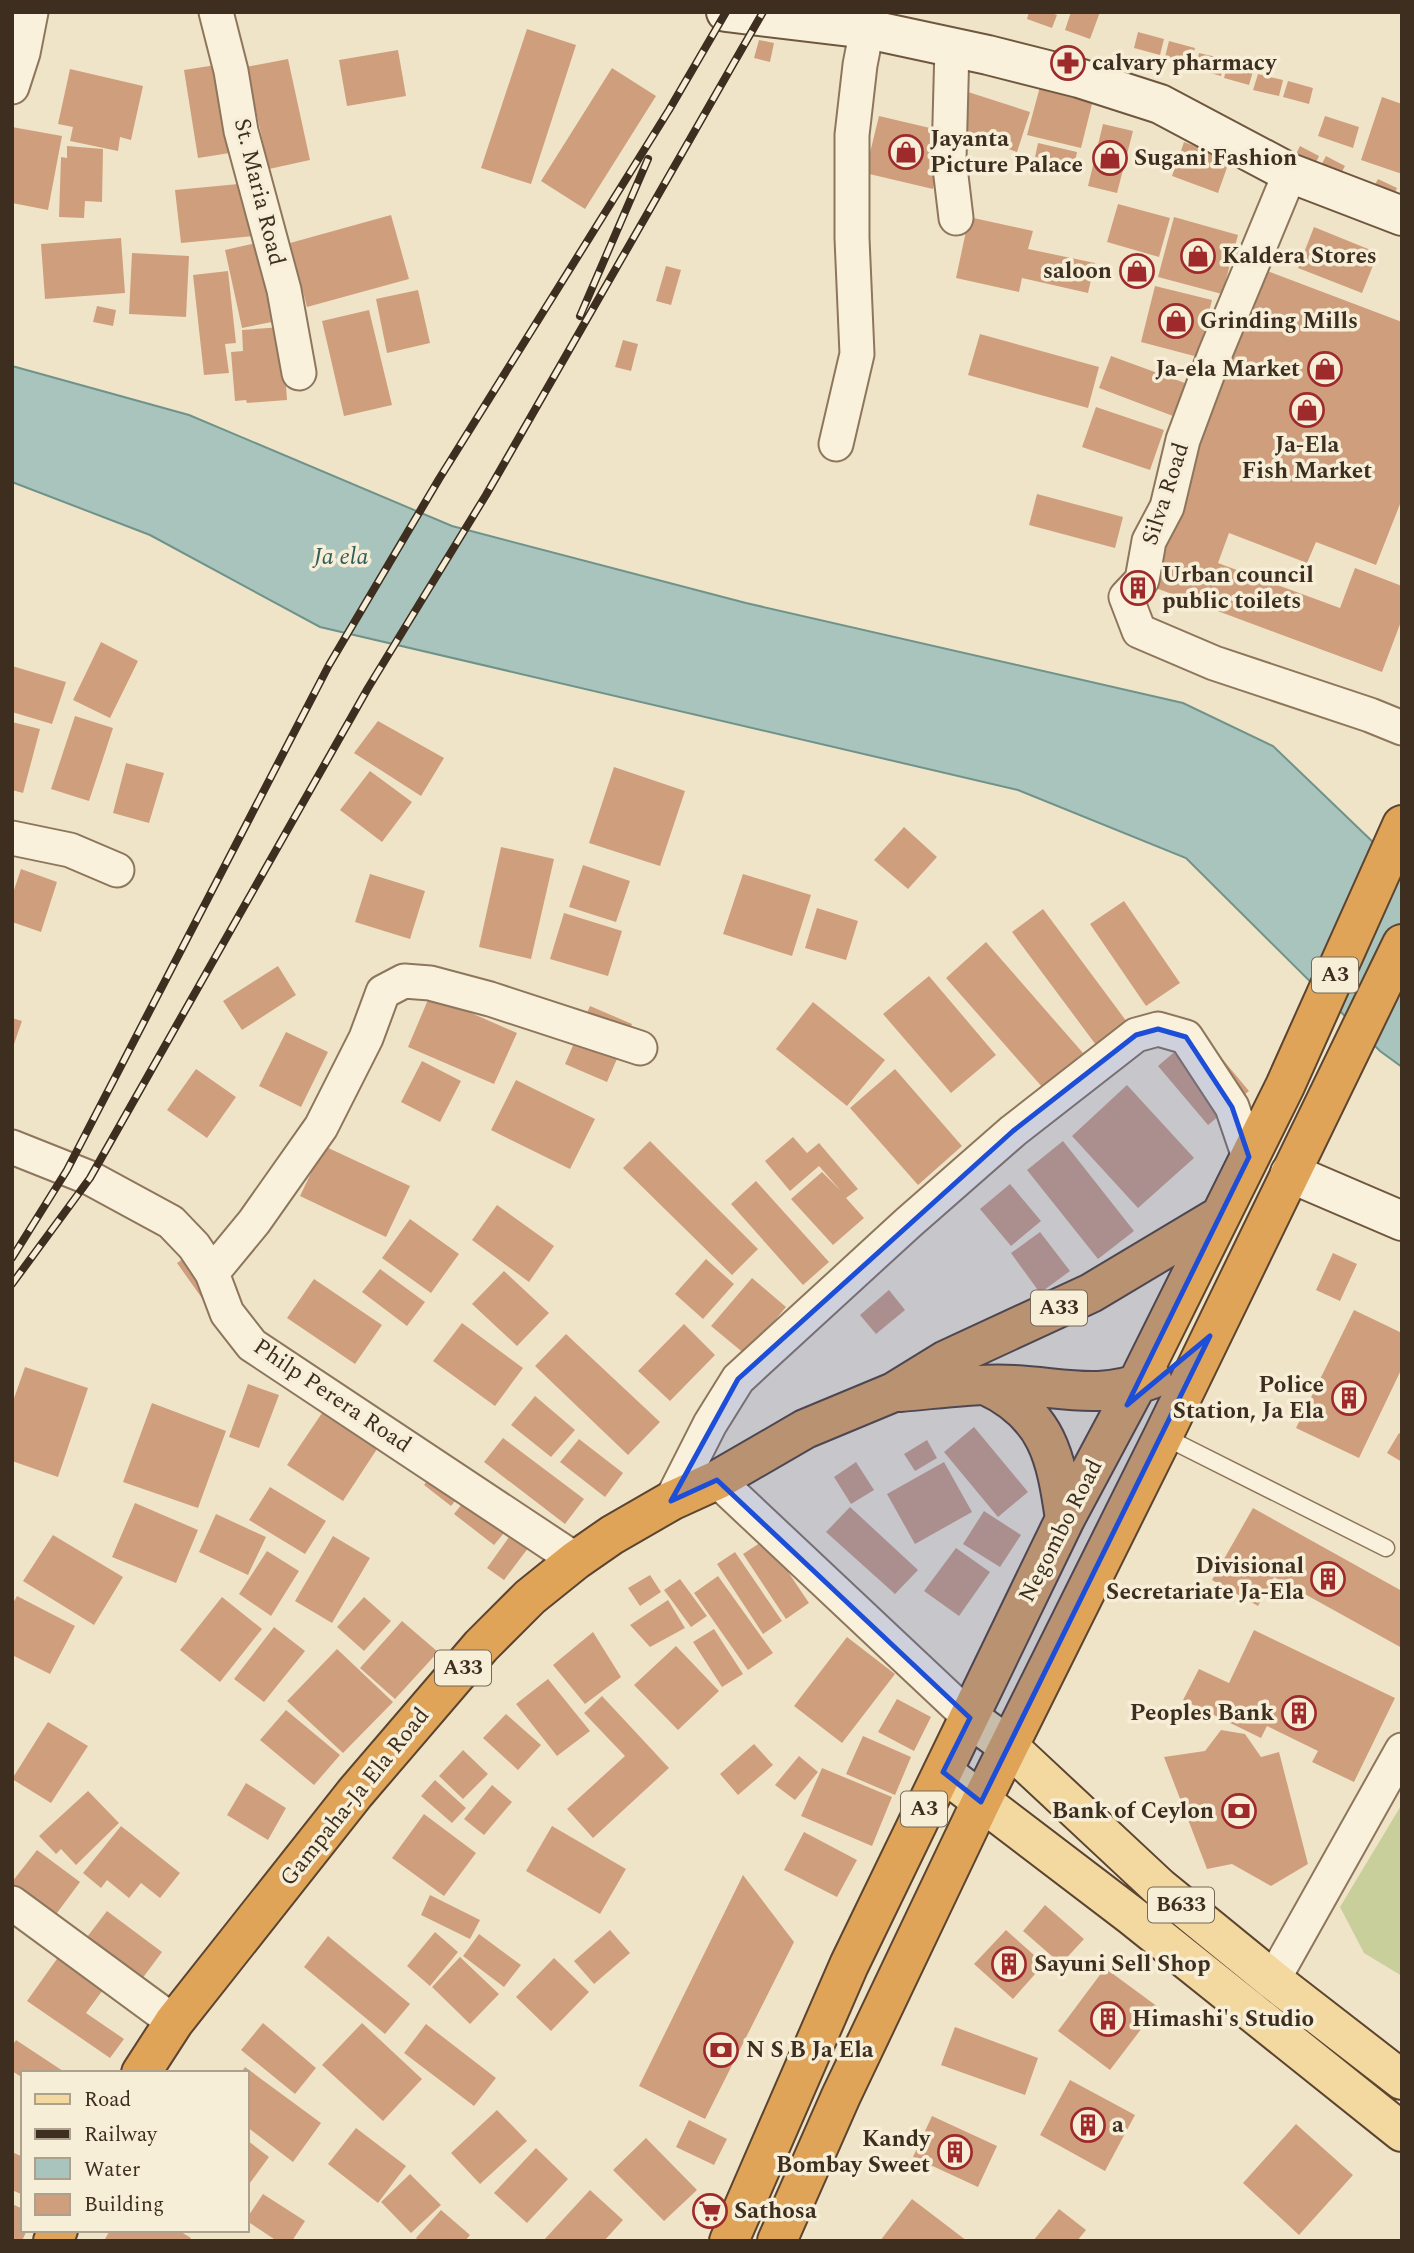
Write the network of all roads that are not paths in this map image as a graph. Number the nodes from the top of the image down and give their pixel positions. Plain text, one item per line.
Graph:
1 (31, 12) edge
2 (216, 12) edge
3 (726, 12) edge
4 (869, 21) edge
5 (951, 47) junction
6 (12, 87) edge
7 (1290, 173) junction
8 (1402, 216) edge
9 (956, 218) dead end
10 (299, 373) dead end
11 (836, 444) dead end
12 (1402, 728) edge
13 (1402, 825) edge
14 (12, 838) edge
15 (117, 870) dead end
16 (1402, 944) edge
17 (640, 1048) dead end
18 (1257, 1141) junction
19 (12, 1147) edge
20 (1296, 1159) junction
21 (1219, 1217) junction
22 (1402, 1221) edge
23 (212, 1273) junction
24 (1210, 1336) junction
25 (985, 1385) junction
26 (1136, 1386) junction
27 (894, 1392) junction
28 (1163, 1436) junction
29 (717, 1480) junction
30 (671, 1501) junction
31 (1065, 1519) junction
32 (1386, 1548) dead end
33 (576, 1560) junction
34 (970, 1718) junction
35 (1008, 1746) junction
36 (1402, 1750) edge
37 (943, 1772) junction
38 (981, 1802) junction
39 (12, 1903) edge
40 (1273, 1980) junction
41 (174, 2022) junction
42 (142, 2071) edge
43 (1402, 2080) edge
44 (1402, 2132) edge
45 (729, 2241) edge
46 (777, 2241) edge

1 - 6 street
2 - 10 street, St. Maria Road
3 - 4 main road
4 - 5 main road
4 - 11 street
5 - 7 main road
5 - 9 street
7 - 8 main road
7 - 12 street, Silva Road
13 - 18 highway, Negombo Road / A3
14 - 15 street
16 - 20 highway, A3
17 - 23 street
18 - 21 highway, Negombo Road / A3
18 - 30 street
19 - 23 street, Philp Perera Road
20 - 22 main road
20 - 24 highway, A3
21 - 26 highway, Negombo Road / A3
21 - 27 highway, Gampaha-Ja Ela Road / A33
23 - 33 street, Philp Perera Road
24 - 26 highway, Gampaha-Ja Ela Road
24 - 28 highway, A3
25 - 26 highway, Gampaha-Ja Ela Road / A33
25 - 27 highway, Gampaha-Ja Ela Road / A33
25 - 31 highway
26 - 31 highway, Negombo Road / A3
27 - 29 highway, Gampaha-Ja Ela Road / A33
28 - 32 lane
28 - 35 highway, A3
29 - 30 highway, Gampaha-Ja Ela Road / A33
29 - 34 street
30 - 33 highway, Gampaha-Ja Ela Road / A33
31 - 34 highway, Negombo Road / A3
33 - 41 highway, Gampaha-Ja Ela Road / A33
34 - 35 main road, B633
34 - 37 highway, Negombo Road / A3
35 - 38 highway, A3
35 - 40 main road, B633
36 - 40 street
37 - 38 main road, B633
37 - 45 highway, Negombo Road / A3
38 - 44 main road, B633
38 - 46 highway, A3
39 - 41 street
40 - 43 main road, B633
41 - 42 highway, Gampaha-Ja Ela Road / A33

